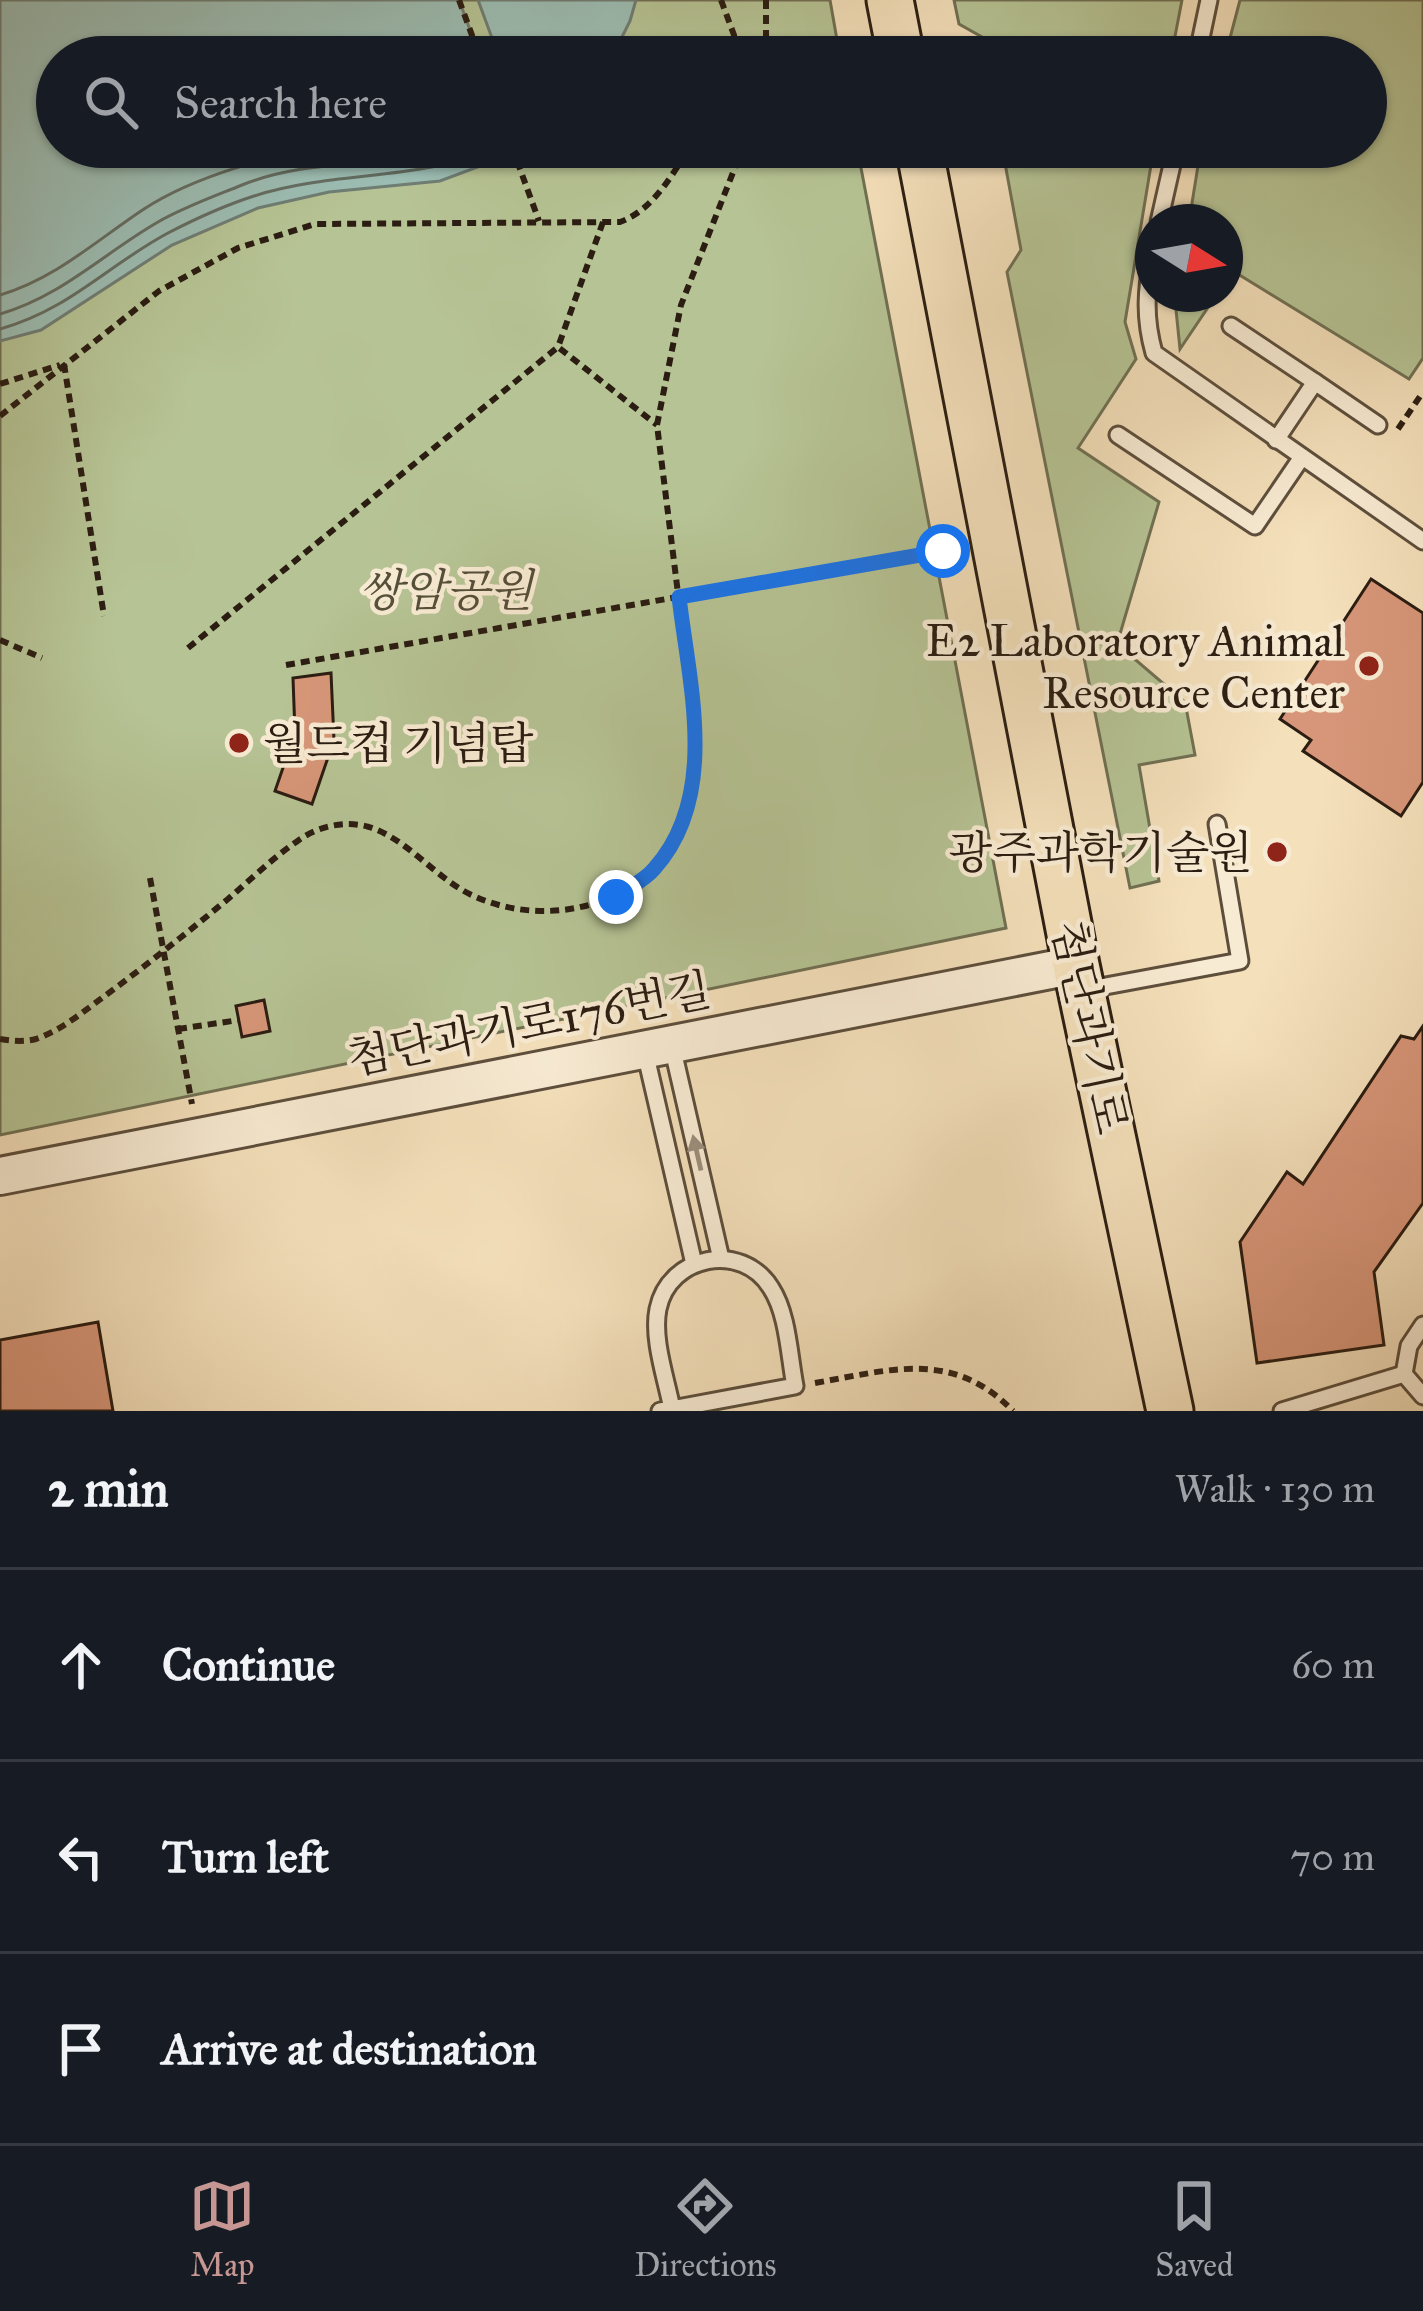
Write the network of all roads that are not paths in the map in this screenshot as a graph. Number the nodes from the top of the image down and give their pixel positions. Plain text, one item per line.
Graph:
1 (890, 0) edge
2 (1209, 0) edge
3 (897, 36) edge
4 (1201, 36) edge
5 (923, 168) edge
6 (1172, 168) edge
7 (1164, 204) edge
8 (1146, 312) edge
9 (1232, 326) dead end
10 (1315, 382) junction
11 (1378, 425) road end
12 (1118, 435) dead end
13 (1276, 440) junction
14 (1302, 458) junction
15 (1423, 541) edge
16 (1217, 824) dead end
17 (1078, 978) junction
18 (659, 1049) junction
19 (0, 1176) edge
20 (721, 1259) junction
21 (694, 1264) junction
22 (1423, 1325) edge
23 (1404, 1374) junction
24 (1423, 1396) edge
25 (666, 1410) edge
26 (1171, 1411) edge
27 (1282, 1411) edge

1 - 3 main road
2 - 4 lane
5 - 17 main road, 첨단과기로
6 - 7 lane
8 - 13 lane
9 - 10 lane
10 - 11 lane
10 - 13 lane
12 - 14 lane
13 - 14 lane
14 - 15 lane
16 - 17 lane
17 - 18 street, 첨단과기로176번길
17 - 26 main road, 첨단과기로
18 - 19 street, 첨단과기로176번길
20 -> 18 lane
18 - 21 lane
20 - 21 lane
20 - 25 lane
21 - 25 lane
22 - 23 lane
23 - 24 lane
23 - 27 lane

